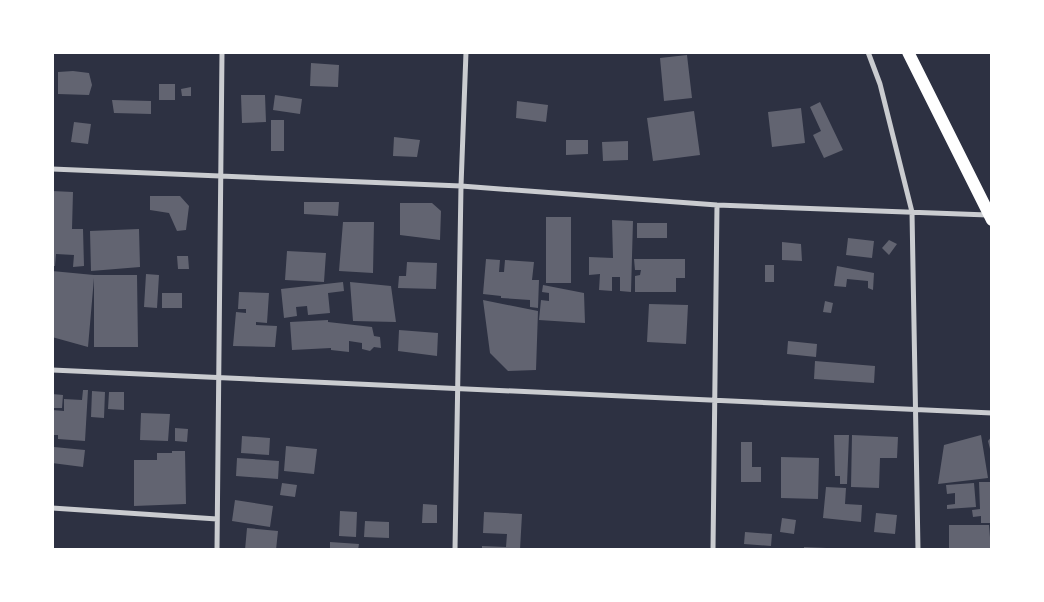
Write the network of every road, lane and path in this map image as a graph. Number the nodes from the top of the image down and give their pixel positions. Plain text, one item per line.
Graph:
1 (222, 52) edge
2 (466, 52) edge
3 (868, 52) edge
4 (908, 52) edge
5 (52, 169) edge
6 (221, 177) junction
7 (461, 186) junction
8 (717, 204) junction
9 (912, 212) junction
10 (991, 217) edge
11 (52, 370) edge
12 (218, 378) junction
13 (457, 389) junction
14 (715, 401) junction
15 (916, 410) junction
16 (992, 413) edge
17 (52, 508) edge
18 (217, 519) junction
19 (217, 550) edge
20 (455, 550) edge
21 (713, 550) edge
22 (918, 550) edge

1 - 6 street
2 - 7 street
3 - 9 street
4 - 10 main road
5 - 6 street
6 - 7 street
6 - 12 street
7 - 8 street
7 - 13 street
8 - 9 street
8 - 14 street
9 - 10 street
9 - 15 street
11 - 12 street
12 - 13 street
12 - 18 street
13 - 14 street
13 - 20 street
14 - 15 street
14 - 21 street
15 - 16 street
15 - 22 street
17 - 18 street
18 - 19 street

